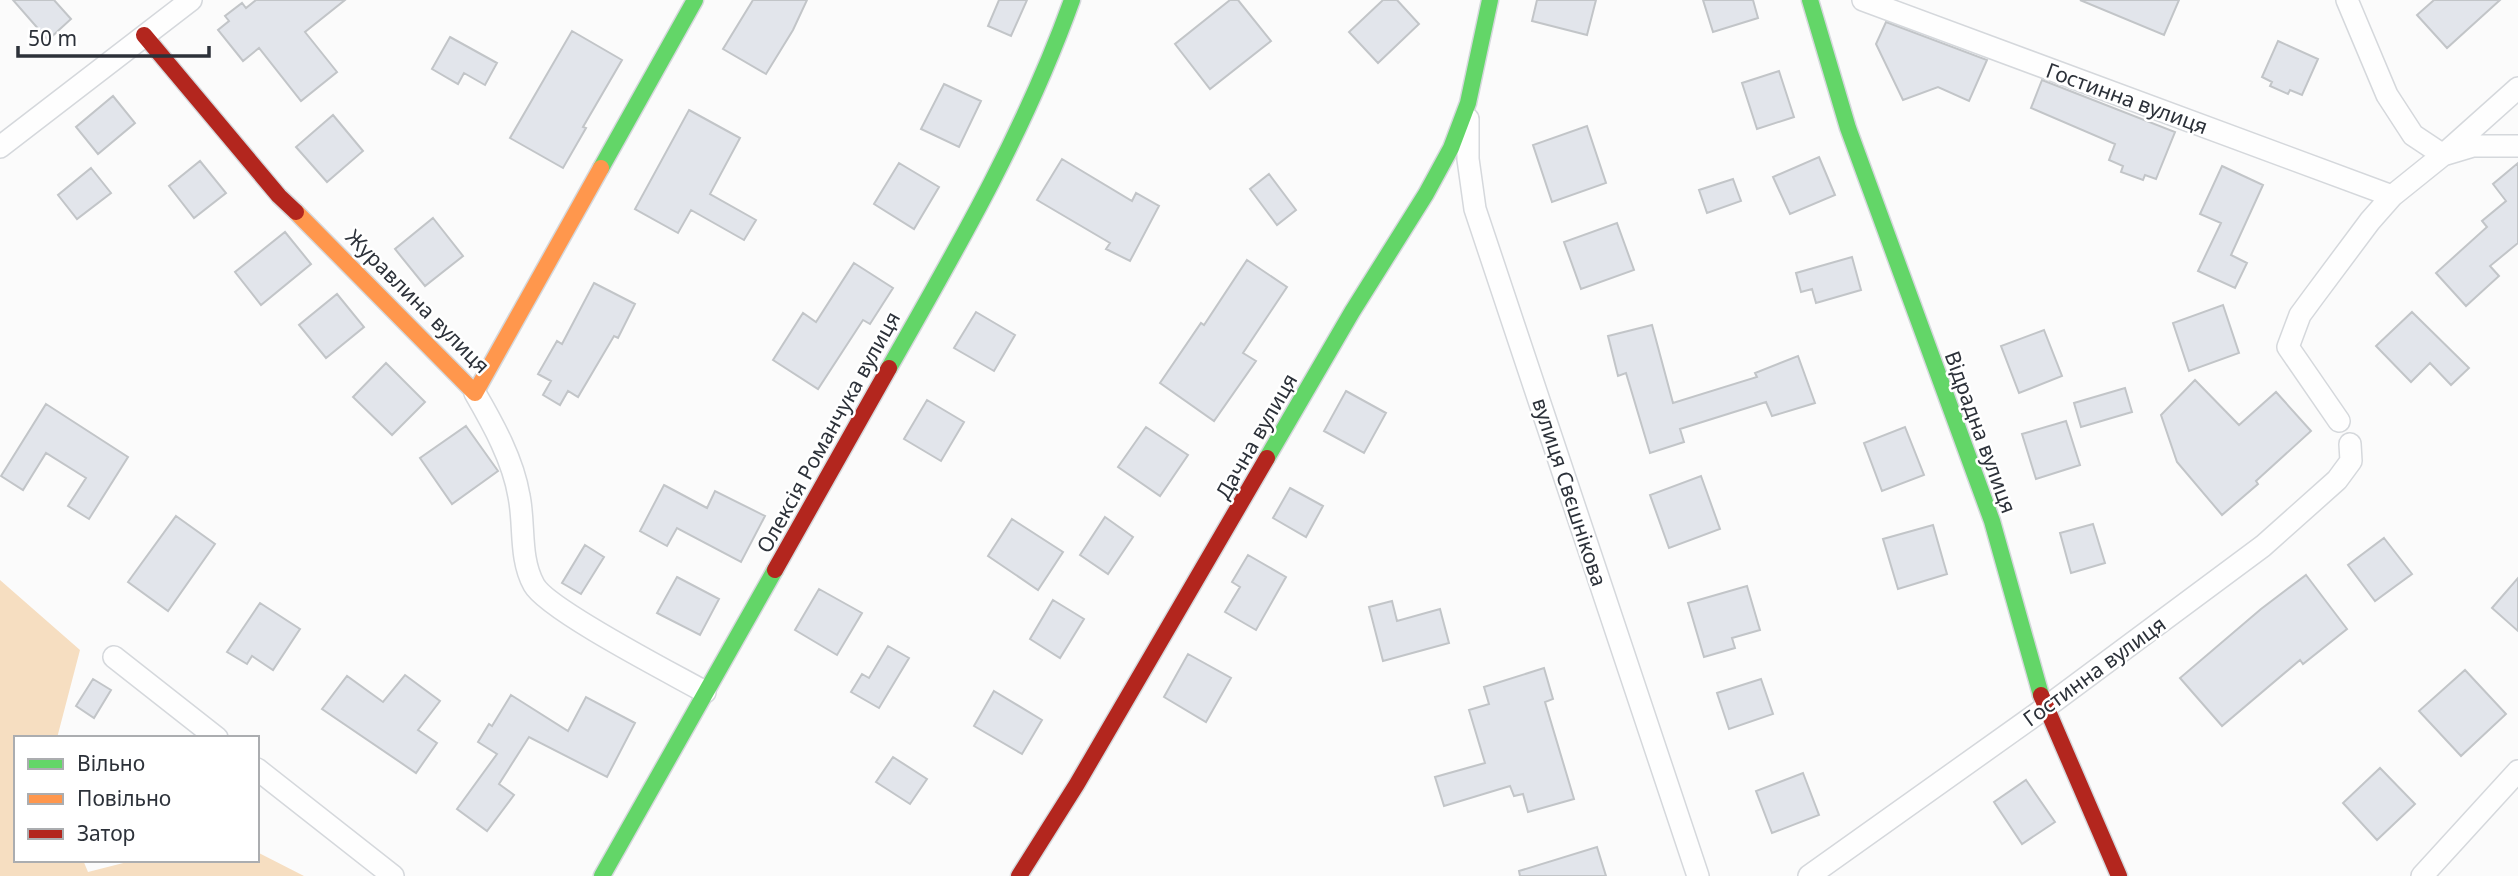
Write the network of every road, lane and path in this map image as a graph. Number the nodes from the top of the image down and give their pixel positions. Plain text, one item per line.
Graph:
1 (191, 0) edge
2 (695, 0) edge
3 (1072, 0) edge
4 (1490, 0) edge
5 (1810, 0) edge
6 (1863, 0) edge
7 (2347, 0) edge
8 (144, 35) junction
9 (2518, 88) edge
10 (1468, 103) junction
11 (2518, 146) edge
12 (0, 147) edge
13 (2443, 155) junction
14 (2392, 196) junction
15 (475, 393) junction
16 (2339, 421) dead end
17 (2350, 444) dead end
18 (114, 656) dead end
19 (705, 692) junction
20 (2045, 708) junction
21 (214, 736) edge
22 (259, 771) edge
23 (2518, 771) edge
24 (393, 876) edge
25 (602, 876) edge
26 (1019, 876) edge
27 (1698, 876) edge
28 (1809, 876) edge
29 (2119, 876) edge
30 (2422, 876) edge

1 - 8 street
2 - 15 street, Журавлина вулиця
3 - 19 street, Олексія Романчука вулиця
4 - 10 street, Дачна вулиця
5 - 20 street, Відрадна вулиця
6 - 14 street, Гостинна вулиця
7 - 13 street
8 - 12 street
8 - 15 street, Журавлина вулиця
9 - 13 street
10 - 26 street, Дачна вулиця
10 - 27 street, вулиця Свєшнікова
11 - 13 street
13 - 14 street
14 - 16 street
15 - 19 street
17 - 20 street, Гостинна вулиця
18 - 21 street
19 - 25 street, Олексія Романчука вулиця
20 - 28 street, Гостинна вулиця
20 - 29 street, Відрадна вулиця
22 - 24 street
23 - 30 street

